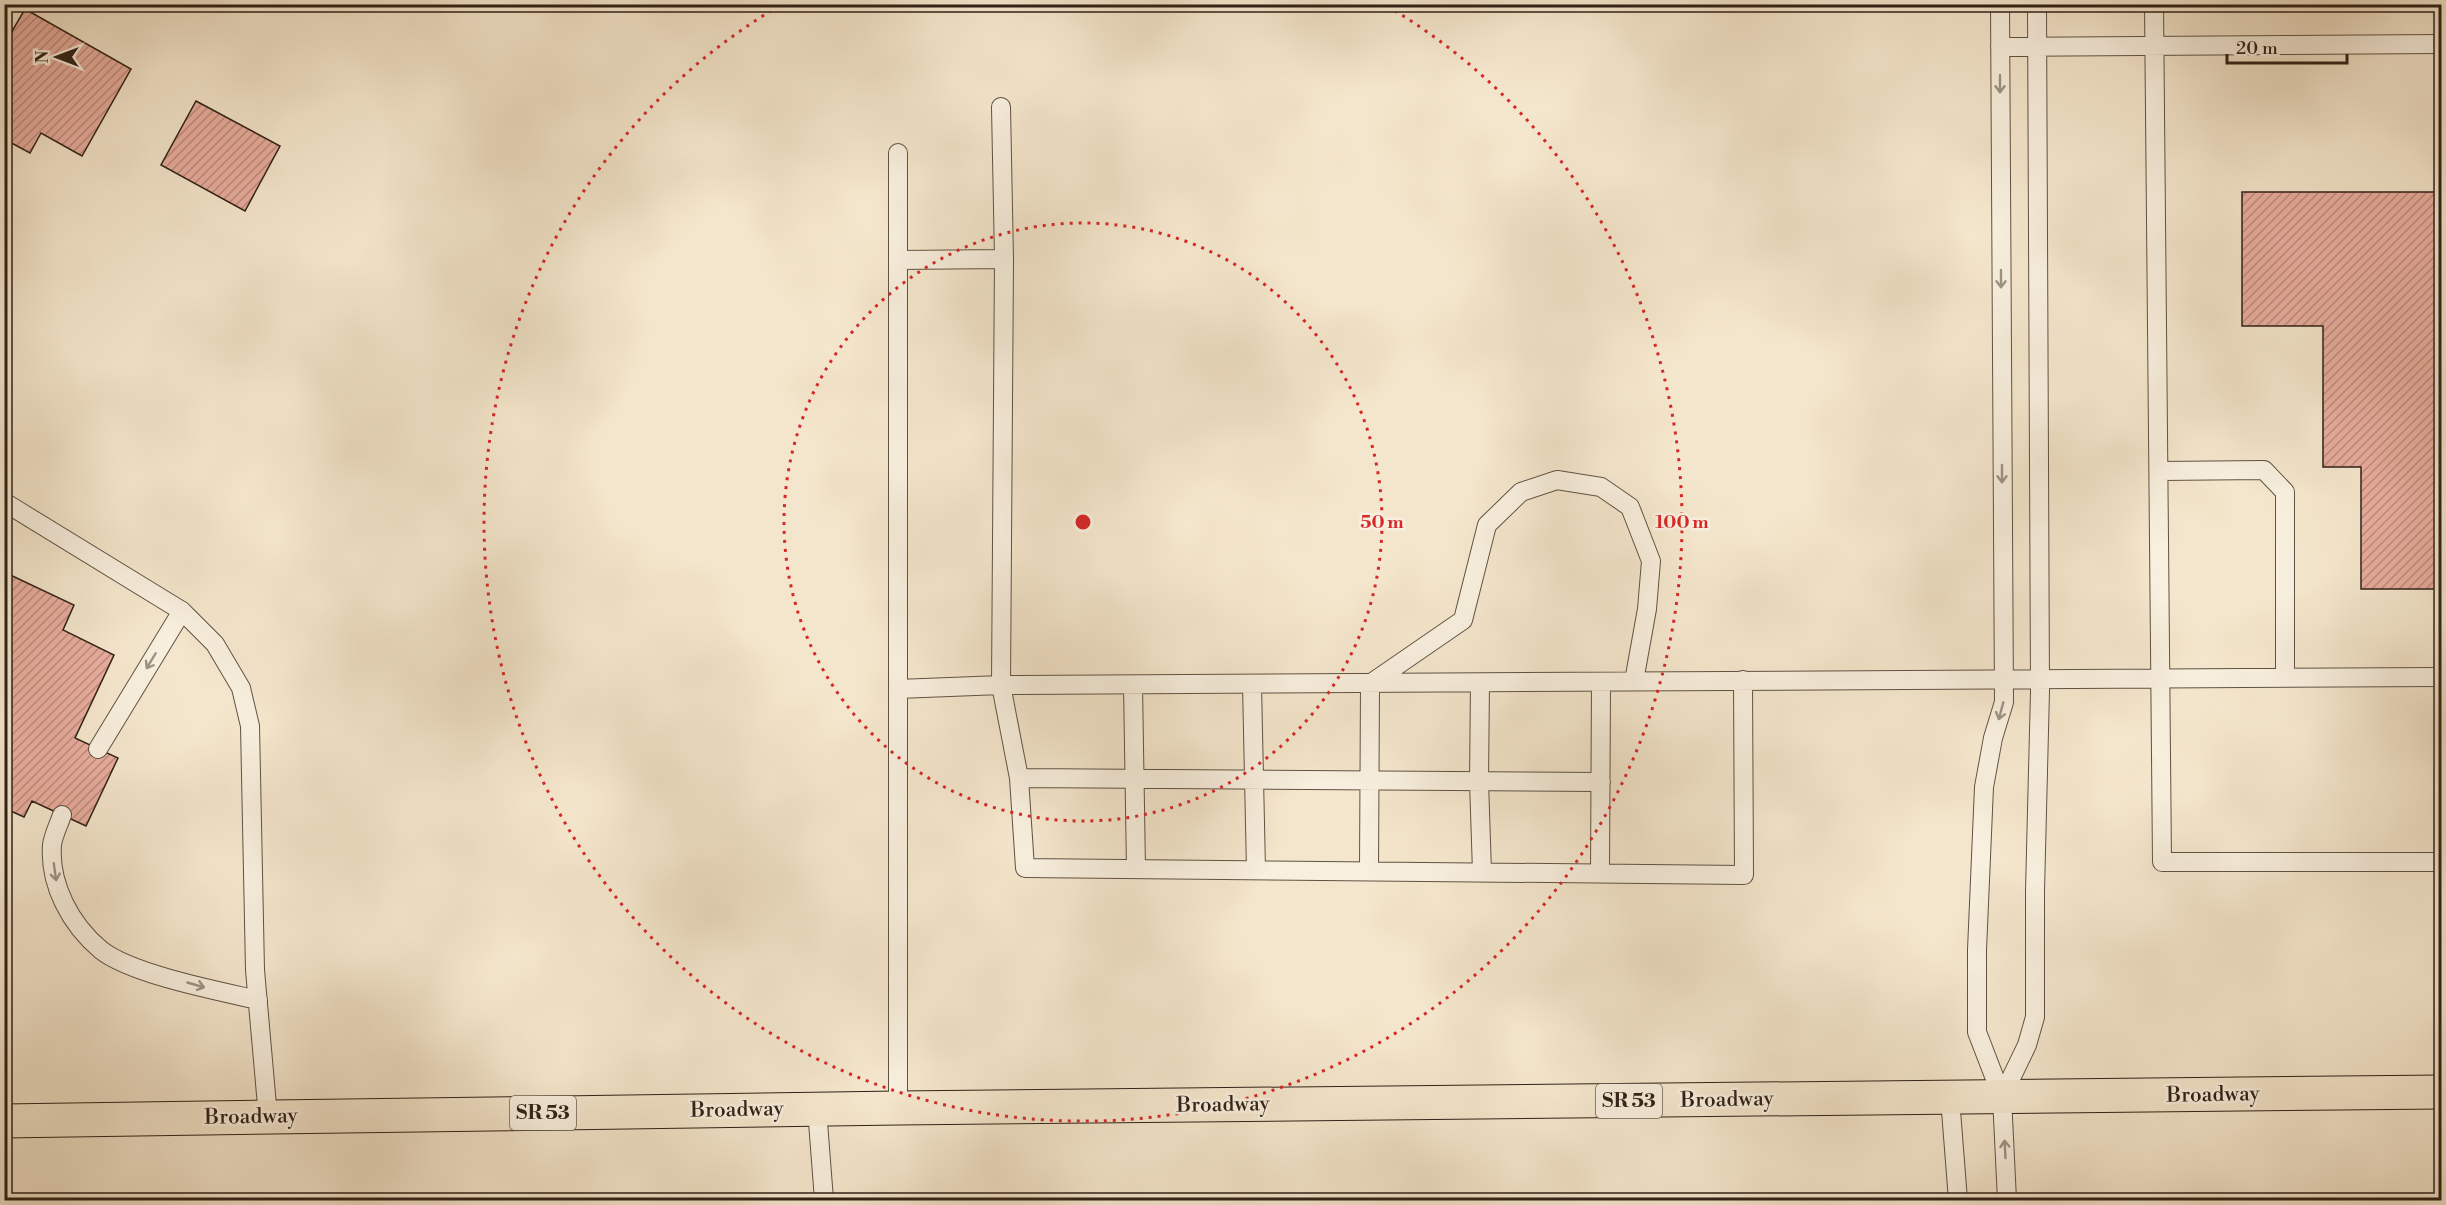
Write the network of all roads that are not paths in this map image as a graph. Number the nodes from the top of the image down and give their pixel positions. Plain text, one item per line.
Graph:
1 (2000, 4) edge
2 (2037, 4) edge
3 (2154, 4) edge
4 (2442, 44) edge
5 (2153, 46) junction
6 (2000, 47) junction
7 (2037, 47) junction
8 (1001, 107) dead end
9 (898, 153) dead end
10 (1004, 259) junction
11 (898, 260) junction
12 (2158, 471) junction
13 (4, 502) edge
14 (182, 611) junction
15 (2442, 677) edge
16 (2004, 678) junction
17 (2285, 678) junction
18 (2040, 679) junction
19 (2160, 679) junction
20 (1743, 680) junction
21 (1634, 681) junction
22 (1601, 682) junction
23 (1480, 683) junction
24 (1370, 684) junction
25 (1001, 685) junction
26 (1133, 685) junction
27 (1252, 685) junction
28 (898, 689) junction
29 (98, 749) dead end
30 (1019, 778) junction
31 (1135, 779) junction
32 (1254, 779) junction
33 (1368, 780) junction
34 (1479, 781) junction
35 (1601, 782) junction
36 (62, 815) dead end
37 (2442, 862) edge
38 (1136, 869) junction
39 (1256, 870) junction
40 (1368, 872) junction
41 (1482, 872) junction
42 (1600, 873) junction
43 (258, 1000) junction
44 (2442, 1092) edge
45 (2002, 1097) junction
46 (1950, 1098) junction
47 (898, 1108) junction
48 (817, 1109) junction
49 (268, 1117) junction
50 (4, 1121) edge
51 (824, 1200) edge
52 (1958, 1200) edge
53 (2007, 1200) edge

1 - 6 lane
2 - 7 lane
3 - 5 lane
4 - 5 lane
5 - 7 lane
5 - 12 lane
6 - 7 lane
6 -> 16 lane
7 - 18 lane
8 - 10 lane
9 - 11 lane
10 - 11 lane
10 - 25 lane
11 - 28 lane
12 - 17 lane
12 - 19 lane
13 - 14 lane
14 -> 29 lane
14 - 43 lane
15 - 17 lane
16 - 18 lane
16 - 20 lane
16 -> 45 lane
17 - 19 lane
18 - 19 lane
18 - 45 lane
19 - 37 lane
20 - 21 lane
20 - 42 lane
21 - 22 lane
21 - 24 lane
22 - 23 lane
22 - 35 lane
23 - 24 lane
23 - 34 lane
24 - 27 lane
24 - 33 lane
25 - 26 lane
25 - 28 lane
25 - 30 lane
26 - 27 lane
26 - 31 lane
27 - 32 lane
28 - 47 lane
30 - 31 lane
30 - 38 lane
31 - 32 lane
31 - 38 lane
32 - 33 lane
32 - 39 lane
33 - 34 lane
33 - 40 lane
34 - 35 lane
34 - 41 lane
35 - 42 lane
36 -> 43 lane
38 - 39 lane
39 - 40 lane
40 - 41 lane
41 - 42 lane
43 - 49 lane
44 - 45 main road, Broadway / SR 53
45 - 46 main road, Broadway / SR 53
53 -> 45 lane
46 - 47 main road, Broadway / SR 53
46 - 52 lane
47 - 48 main road, Broadway / SR 53
48 - 49 main road, Broadway / SR 53
48 - 51 lane
49 - 50 main road, Broadway / SR 53

